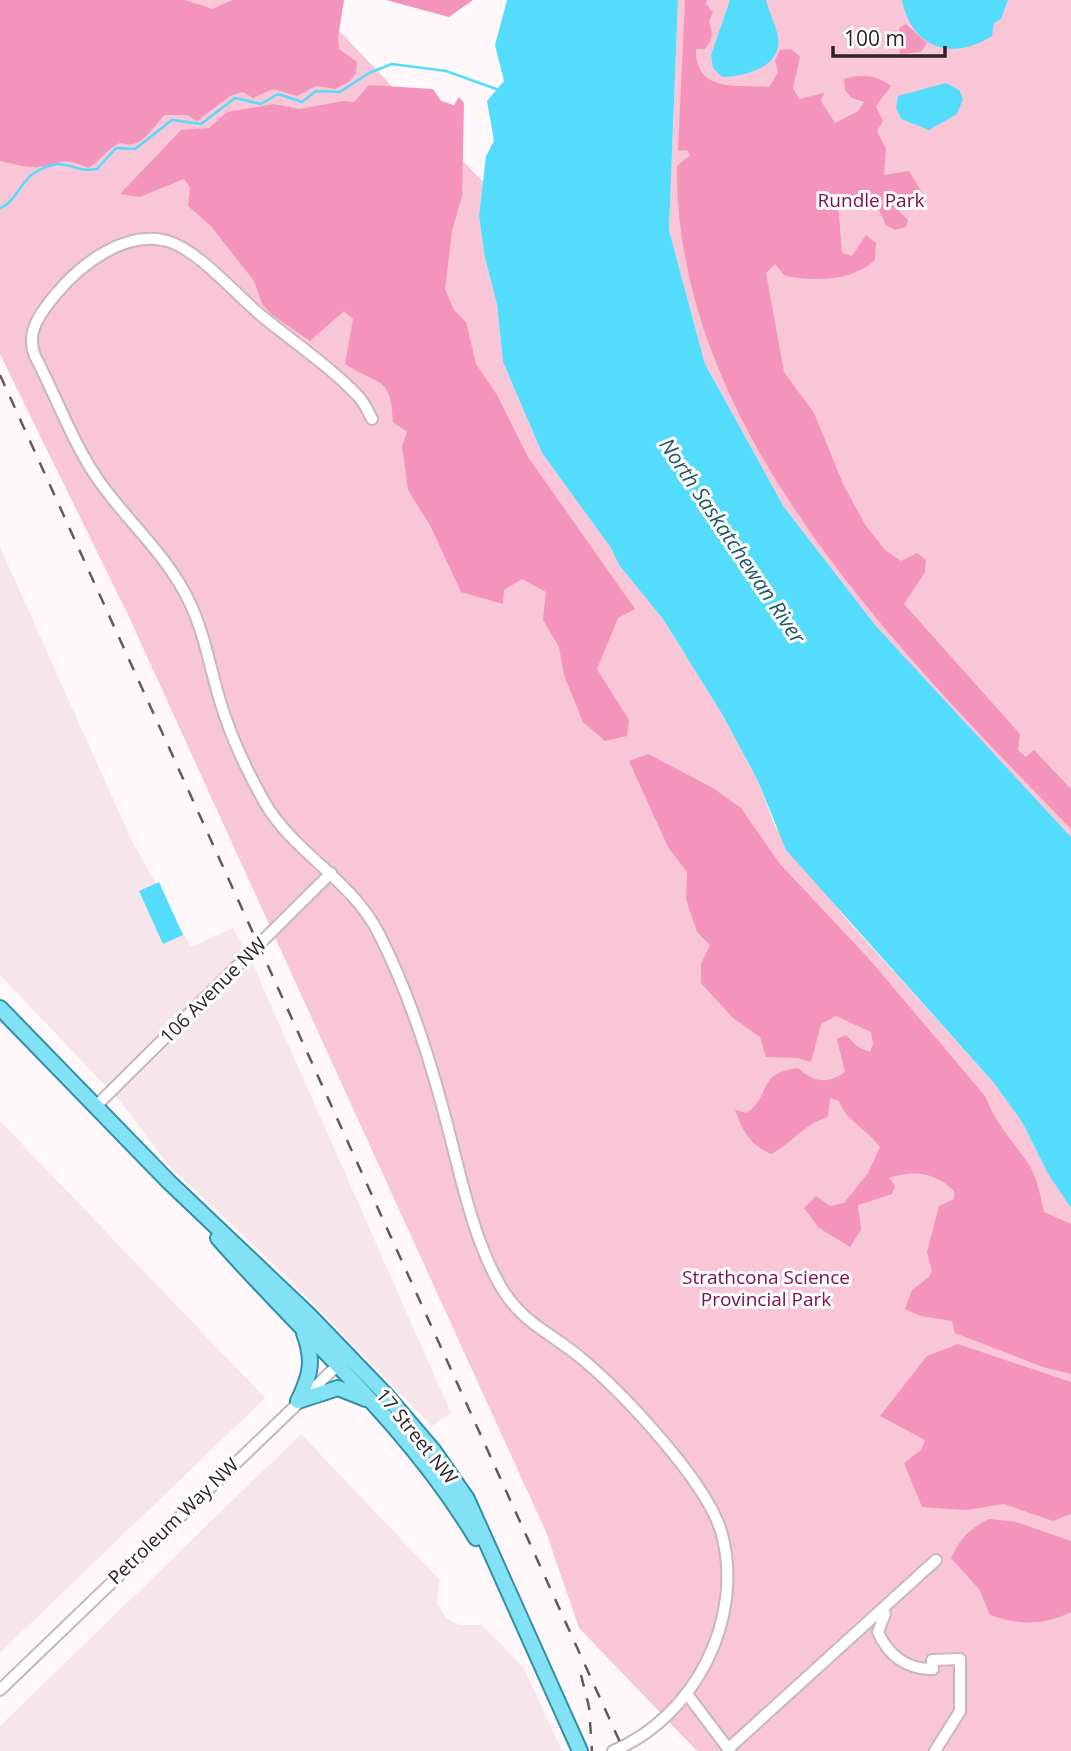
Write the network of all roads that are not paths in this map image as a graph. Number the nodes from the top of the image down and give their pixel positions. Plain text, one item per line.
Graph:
1 (372, 419) dead end
2 (331, 873) junction
3 (0, 1008) edge
4 (95, 1107) junction
5 (169, 1182) junction
6 (302, 1327) junction
7 (343, 1359) junction
8 (298, 1401) junction
9 (376, 1404) junction
10 (936, 1560) dead end
11 (509, 1593) junction
12 (900, 1595) junction
13 (0, 1689) edge
14 (687, 1695) junction
15 (729, 1750) edge
16 (580, 1751) edge
17 (613, 1751) edge
18 (935, 1751) edge

1 - 2 street
2 - 4 street, 106 Avenue NW
2 - 14 street
3 - 4 main road, 17 Street NW
4 - 5 main road, 17 Street NW
5 - 6 main road, 17 Street NW
5 - 7 main road, 17 Street NW
6 - 7 main road, 17 Street NW
6 - 8 main road
7 - 8 street, Petroleum Way NW
7 - 9 main road, 17 Street NW
7 - 11 main road, 17 Street NW
8 - 9 main road
8 - 13 street, Petroleum Way NW
9 - 11 main road, 17 Street NW
10 - 12 street
11 - 16 main road, 17 Street NW
12 - 15 street
12 - 18 street
14 - 15 street
14 - 17 street

